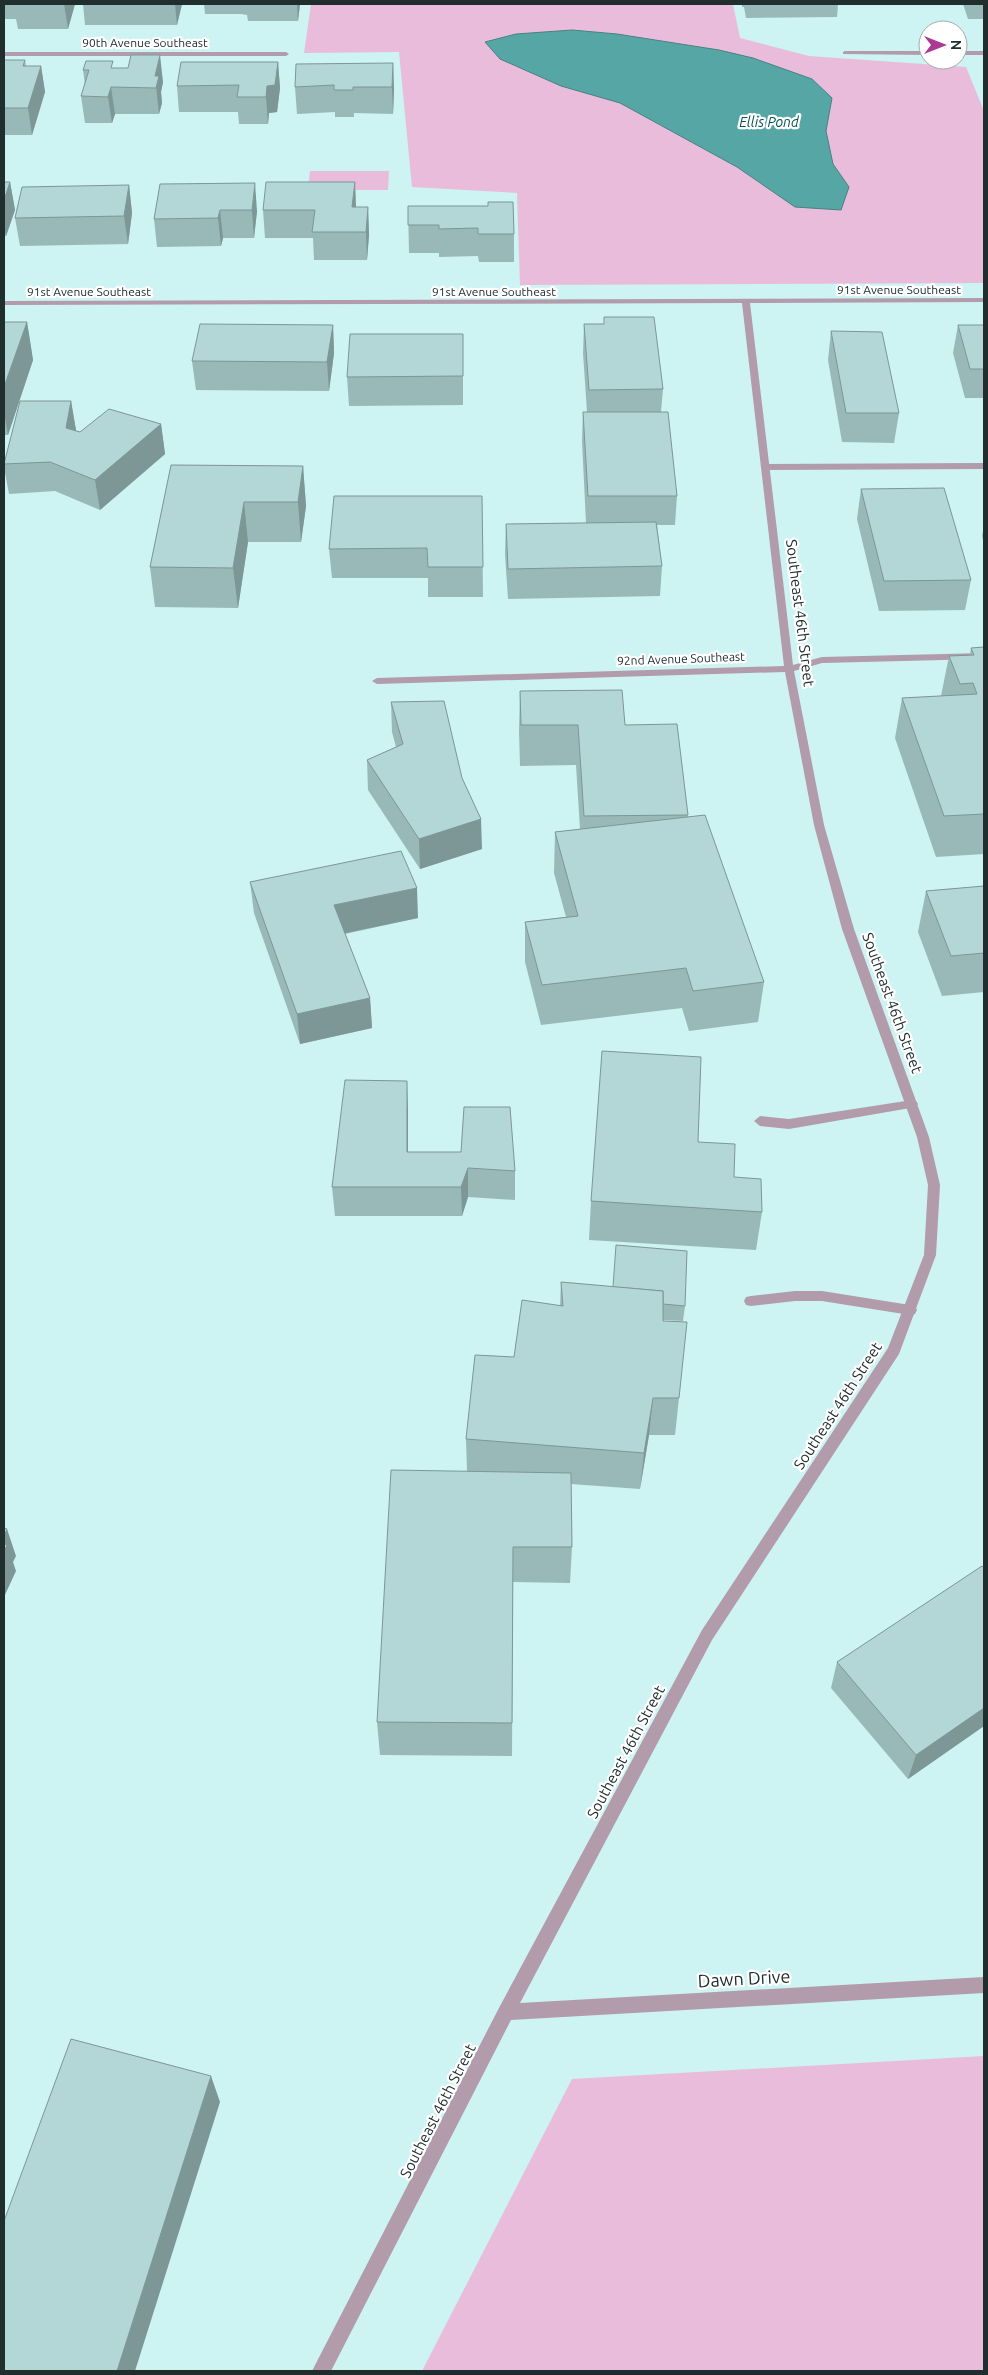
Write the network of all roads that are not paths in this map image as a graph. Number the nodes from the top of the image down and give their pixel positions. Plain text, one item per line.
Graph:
1 (845, 52) dead end
2 (918, 53) edge
3 (968, 53) edge
4 (984, 53) edge
5 (4, 54) edge
6 (286, 54) dead end
7 (984, 300) edge
8 (4, 303) edge
9 (746, 303) junction
10 (984, 466) edge
11 (765, 467) junction
12 (984, 656) edge
13 (789, 669) junction
14 (377, 681) dead end
15 (912, 1104) junction
16 (760, 1122) dead end
17 (751, 1301) dead end
18 (910, 1310) junction
19 (984, 1985) edge
20 (506, 2012) junction
21 (321, 2371) edge

1 - 2 street
3 - 4 street
5 - 6 street, 90th Avenue Southeast
7 - 9 street, 91st Avenue Southeast
8 - 9 street, 91st Avenue Southeast
9 - 11 street, Southeast 46th Street
10 - 11 street
11 - 13 street, Southeast 46th Street
12 - 13 street, 92nd Avenue Southeast
13 - 14 street, 92nd Avenue Southeast
13 - 15 street, Southeast 46th Street
15 - 16 street
15 - 18 street, Southeast 46th Street
17 - 18 street
18 - 20 street, Southeast 46th Street
19 - 20 street, Dawn Drive
20 - 21 street, Southeast 46th Street

